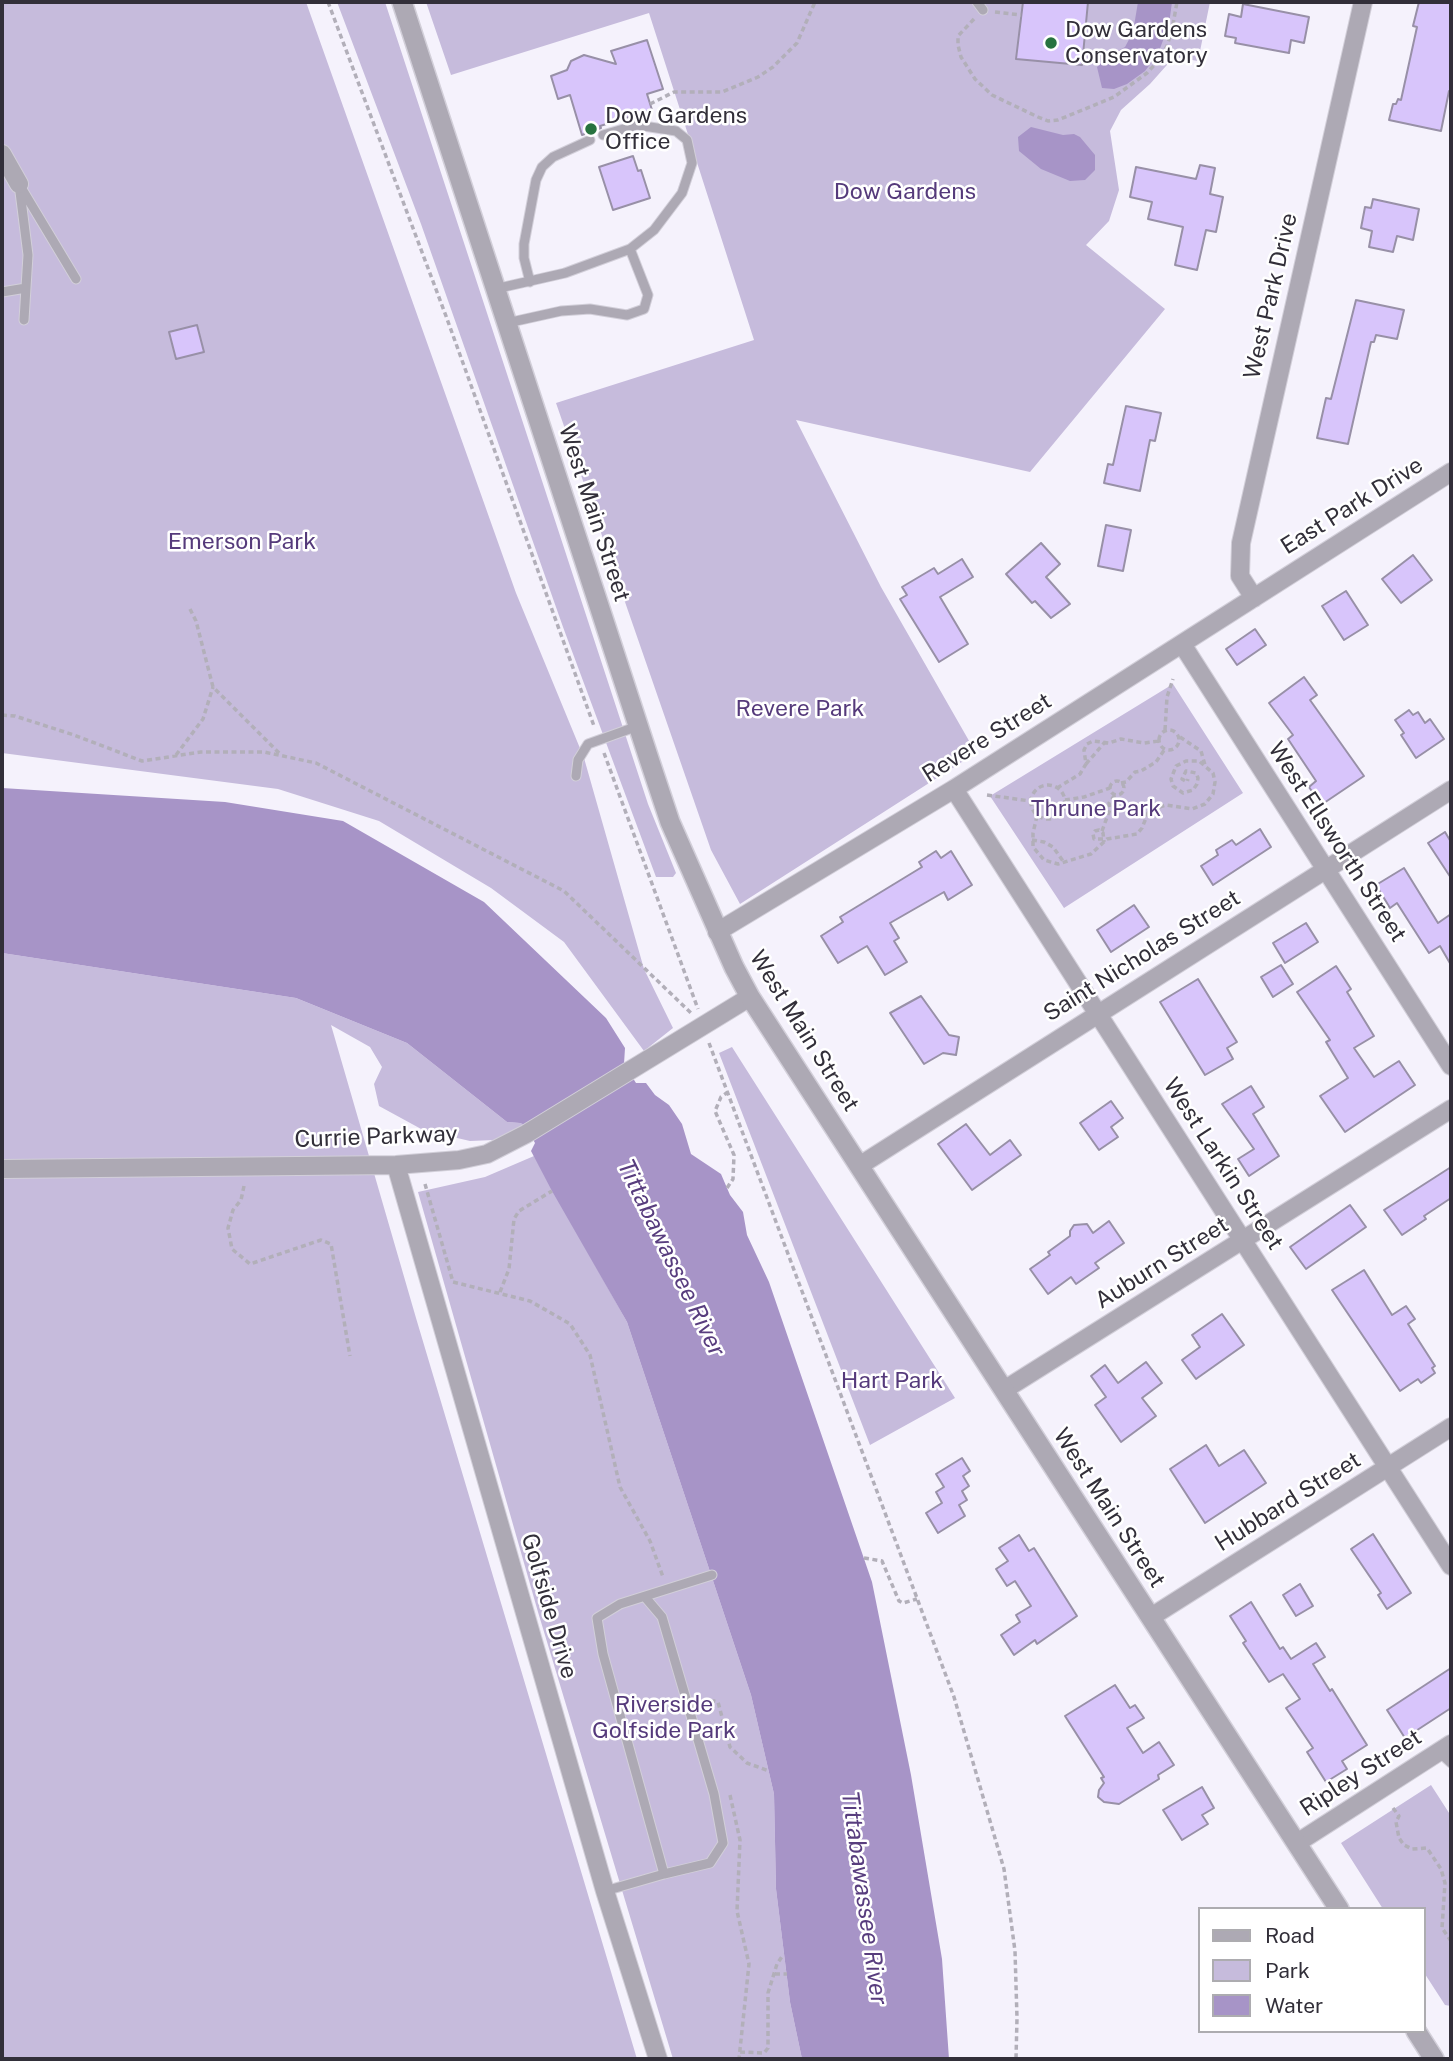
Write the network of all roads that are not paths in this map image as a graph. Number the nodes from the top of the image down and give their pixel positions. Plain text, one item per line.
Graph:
1 (402, 2) edge
2 (1363, 2) edge
3 (603, 135) dead end
4 (590, 140) dead end
5 (2, 154) edge
6 (19, 184) junction
7 (630, 249) junction
8 (76, 279) dead end
9 (530, 282) junction
10 (26, 288) junction
11 (495, 289) junction
12 (2, 292) edge
13 (24, 320) dead end
14 (507, 323) junction
15 (1451, 472) edge
16 (1280, 582) joint
17 (1254, 598) junction
18 (1182, 644) junction
19 (638, 726) junction
20 (576, 776) dead end
21 (954, 789) junction
22 (1451, 790) edge
23 (1325, 870) junction
24 (718, 932) junction
25 (750, 997) junction
26 (1097, 1013) junction
27 (1451, 1066) edge
28 (1451, 1109) edge
29 (396, 1165) junction
30 (859, 1166) junction
31 (2, 1169) edge
32 (1244, 1241) junction
33 (1004, 1390) junction
34 (1451, 1427) edge
35 (1388, 1467) junction
36 (1451, 1566) edge
37 (712, 1575) dead end
38 (645, 1597) junction
39 (1151, 1617) junction
40 (1447, 1753) edge
41 (1297, 1843) junction
42 (664, 1874) junction
43 (605, 1891) junction
44 (1338, 1907) edge
45 (1417, 2033) edge
46 (658, 2059) edge
47 (1434, 2059) edge

1 - 11 street, West Main Street
2 - 17 street, West Park Drive
3 - 7 lane
4 - 9 lane
5 - 6 street
6 - 8 lane
6 - 10 lane
7 - 9 lane
7 - 14 lane
9 - 11 lane
10 - 12 lane
10 - 13 lane
11 - 14 street, West Main Street
14 - 19 street, West Main Street
15 - 16 street, East Park Drive
16 - 17 street, Revere Street
17 - 18 street, Revere Street
18 - 21 street, Revere Street
18 - 23 street, West Ellsworth Street
19 - 20 lane
19 - 24 street, West Main Street
21 - 24 street, Revere Street
21 - 26 street, West Larkin Street
22 - 23 street, Saint Nicholas Street
23 - 26 street, Saint Nicholas Street
23 - 27 street, West Ellsworth Street
24 - 25 street, West Main Street
25 - 29 street, Currie Parkway
25 - 30 street, West Main Street
26 - 30 street, Saint Nicholas Street
26 - 32 street, West Larkin Street
28 - 32 street, Auburn Street
29 - 31 street, Currie Parkway
29 - 43 street, Golfside Drive
30 - 33 street, West Main Street
32 - 33 street, Auburn Street
32 - 35 street, West Larkin Street
33 - 39 street, West Main Street
34 - 35 street, Hubbard Street
35 - 36 street, West Larkin Street
35 - 39 street, Hubbard Street
37 - 38 lane
38 - 42 lane
38 - 42 lane
39 - 41 street, West Main Street
40 - 41 street, Ripley Street
41 - 44 street, West Main Street
42 - 43 lane
43 - 46 street, Golfside Drive
45 - 47 street

